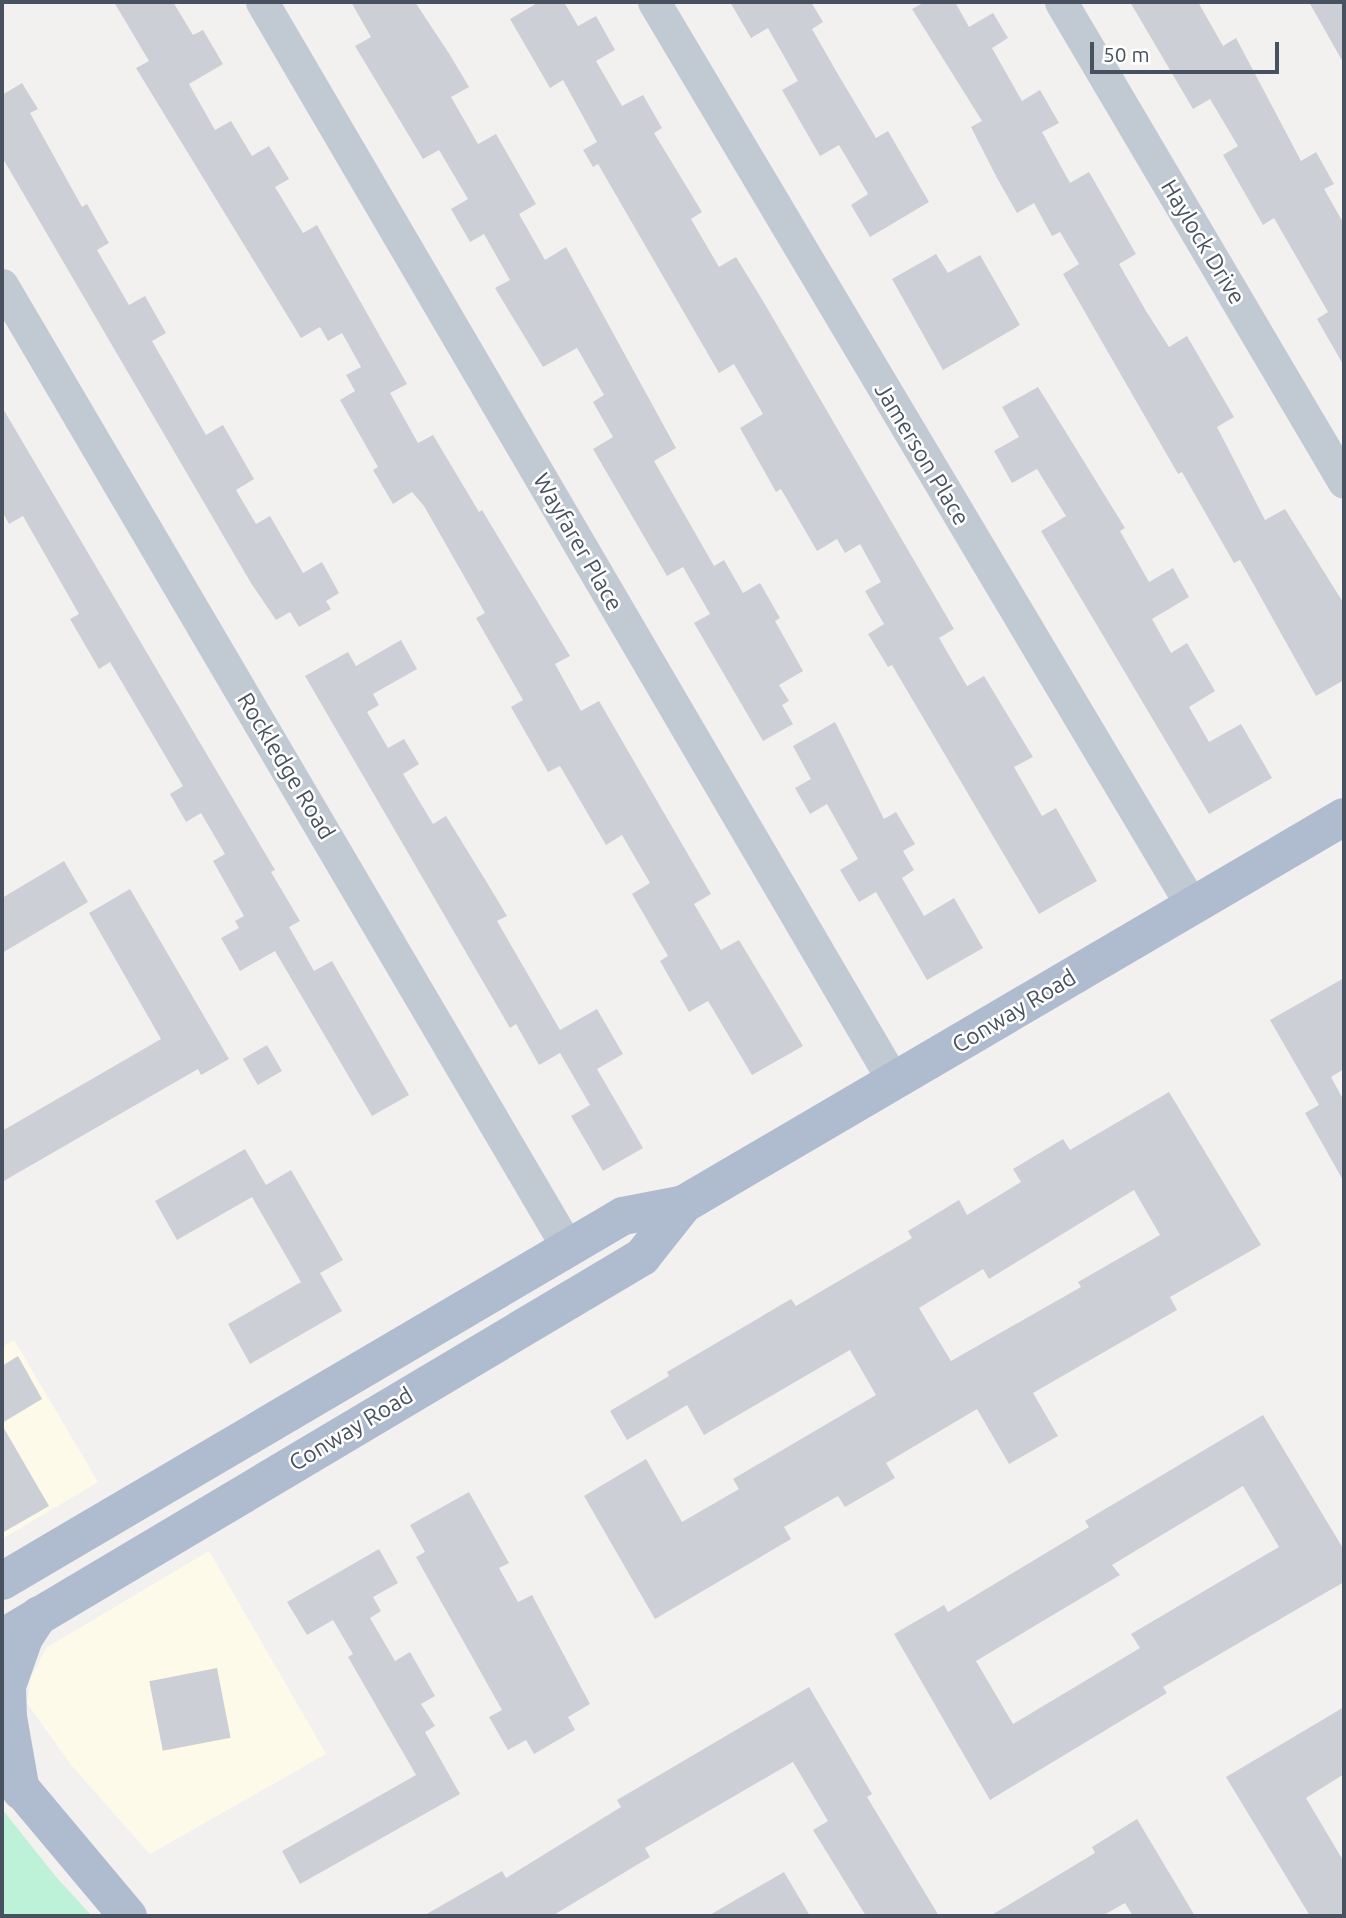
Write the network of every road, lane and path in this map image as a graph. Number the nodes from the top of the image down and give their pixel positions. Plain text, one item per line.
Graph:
1 (262, 2) edge
2 (654, 2) edge
3 (1061, 2) edge
4 (2, 285) edge
5 (1344, 482) edge
6 (1344, 817) edge
7 (1192, 906) junction
8 (894, 1082) junction
9 (684, 1203) junction
10 (568, 1248) junction
11 (2, 1581) edge
12 (40, 1613) junction
13 (2, 1638) edge
14 (11, 1778) edge
15 (128, 1916) edge

1 - 8 street, Wayfarer Place
2 - 7 street, Jamerson Place
3 - 5 street, Haylock Drive
4 - 10 street, Rockledge Road
6 - 7 main road, Conway Road
7 - 8 main road, Conway Road
8 - 9 main road, Conway Road
9 - 10 main road, Conway Road
9 - 12 main road, Conway Road
10 - 11 main road, Conway Road
12 - 13 main road, Conway Road
12 - 14 main road
14 - 15 main road

